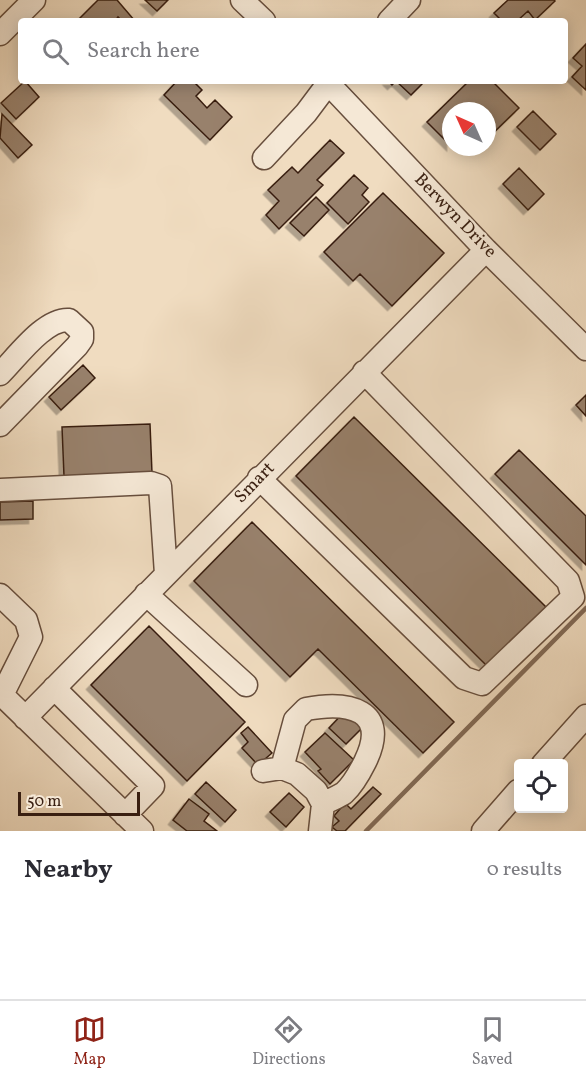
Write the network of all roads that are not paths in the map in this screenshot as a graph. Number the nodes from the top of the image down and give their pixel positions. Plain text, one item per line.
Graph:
1 (34, 0) edge
2 (242, 0) edge
3 (410, 0) edge
4 (261, 18) edge
5 (392, 18) edge
6 (0, 34) edge
7 (327, 84) edge
8 (330, 84) edge
9 (264, 158) dead end
10 (486, 250) junction
11 (586, 348) edge
12 (364, 372) junction
13 (0, 374) edge
14 (0, 426) edge
15 (259, 478) junction
16 (0, 490) edge
17 (166, 574) junction
18 (146, 594) junction
19 (0, 595) edge
20 (246, 685) dead end
21 (54, 687) junction
22 (1, 694) edge
23 (586, 716) edge
24 (25, 718) junction
25 (547, 759) edge
26 (514, 797) edge
27 (323, 804) junction
28 (134, 823) edge
29 (320, 831) edge
30 (483, 831) edge

1 - 6 street
2 - 4 street
3 - 5 street
7 - 9 street
8 - 10 street, Berwyn Drive
10 - 11 street, Berwyn Drive
10 - 12 street, Smart
12 - 15 street, Smart
12 - 15 street
13 - 14 street
15 - 17 street, Smart
16 - 17 street
17 - 18 street, Smart
18 - 20 street
18 - 21 street, Smart
19 - 22 street
21 - 24 street, Smart
21 - 28 street
22 - 24 street
23 - 25 street
24 - 28 street
26 - 30 street
27 - 27 street
27 - 29 street

